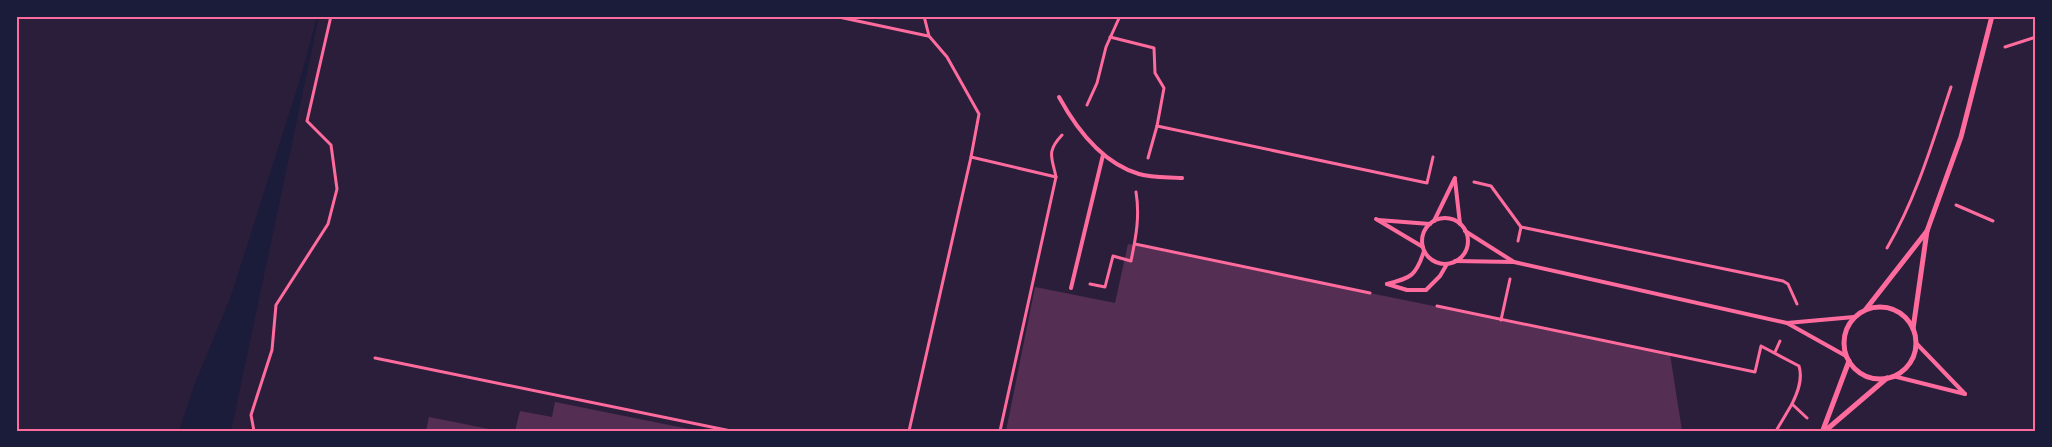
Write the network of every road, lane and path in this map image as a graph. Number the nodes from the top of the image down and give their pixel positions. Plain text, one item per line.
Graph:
1 (331, 16) edge
2 (834, 16) edge
3 (924, 16) edge
4 (1120, 16) edge
5 (1992, 16) edge
6 (929, 36) junction
7 (2036, 37) edge
8 (2005, 46) dead end
9 (1954, 78) dead end
10 (1060, 98) dead end
11 (1074, 123) junction
12 (1158, 126) dead end
13 (1104, 155) junction
14 (971, 157) junction
15 (1433, 157) dead end
16 (1430, 172) junction
17 (1056, 177) junction
18 (1182, 178) dead end
19 (1455, 178) junction
20 (1432, 222) junction
21 (1460, 224) junction
22 (1465, 230) junction
23 (1927, 231) junction
24 (1134, 244) dead end
25 (1423, 249) junction
26 (1882, 254) dead end
27 (1455, 261) junction
28 (1514, 262) junction
29 (1447, 264) junction
30 (1071, 288) dead end
31 (1376, 294) dead end
32 (1434, 306) dead end
33 (1792, 308) dead end
34 (1866, 309) junction
35 (1854, 317) junction
36 (1787, 323) junction
37 (1913, 329) junction
38 (1916, 343) junction
39 (375, 358) dead end
40 (1847, 359) junction
41 (1890, 377) junction
42 (1792, 404) junction
43 (1813, 424) dead end
44 (254, 431) edge
45 (731, 431) edge
46 (909, 431) edge
47 (1000, 431) edge
48 (1776, 431) edge
49 (1824, 431) edge

1 - 44 path
2 - 6 path
3 - 6 path
4 - 11 path
5 - 23 street
6 - 14 path
7 - 8 path
9 - 26 path
10 - 11 lane
11 - 13 lane
11 - 17 path
12 - 16 path
13 - 18 lane
13 - 30 lane
14 - 17 path
14 - 46 path
15 - 16 path
16 - 19 path
17 - 47 path
19 - 20 lane
19 - 21 lane
19 - 33 path
20 - 21 lane
20 - 25 lane
20 - 25 lane
21 - 22 lane
22 - 27 lane
22 - 28 lane
23 - 34 street
23 - 37 street
24 - 31 path
25 - 29 lane
25 - 29 lane
27 - 28 lane
27 - 29 lane
28 - 36 lane
32 - 42 path
34 - 35 street
34 - 37 street
35 - 36 lane
35 - 40 street
36 - 40 lane
37 - 38 street
38 - 41 street
38 - 41 lane
39 - 45 path
40 - 41 street
40 - 49 street
41 - 49 street
42 - 43 path
42 - 48 path

